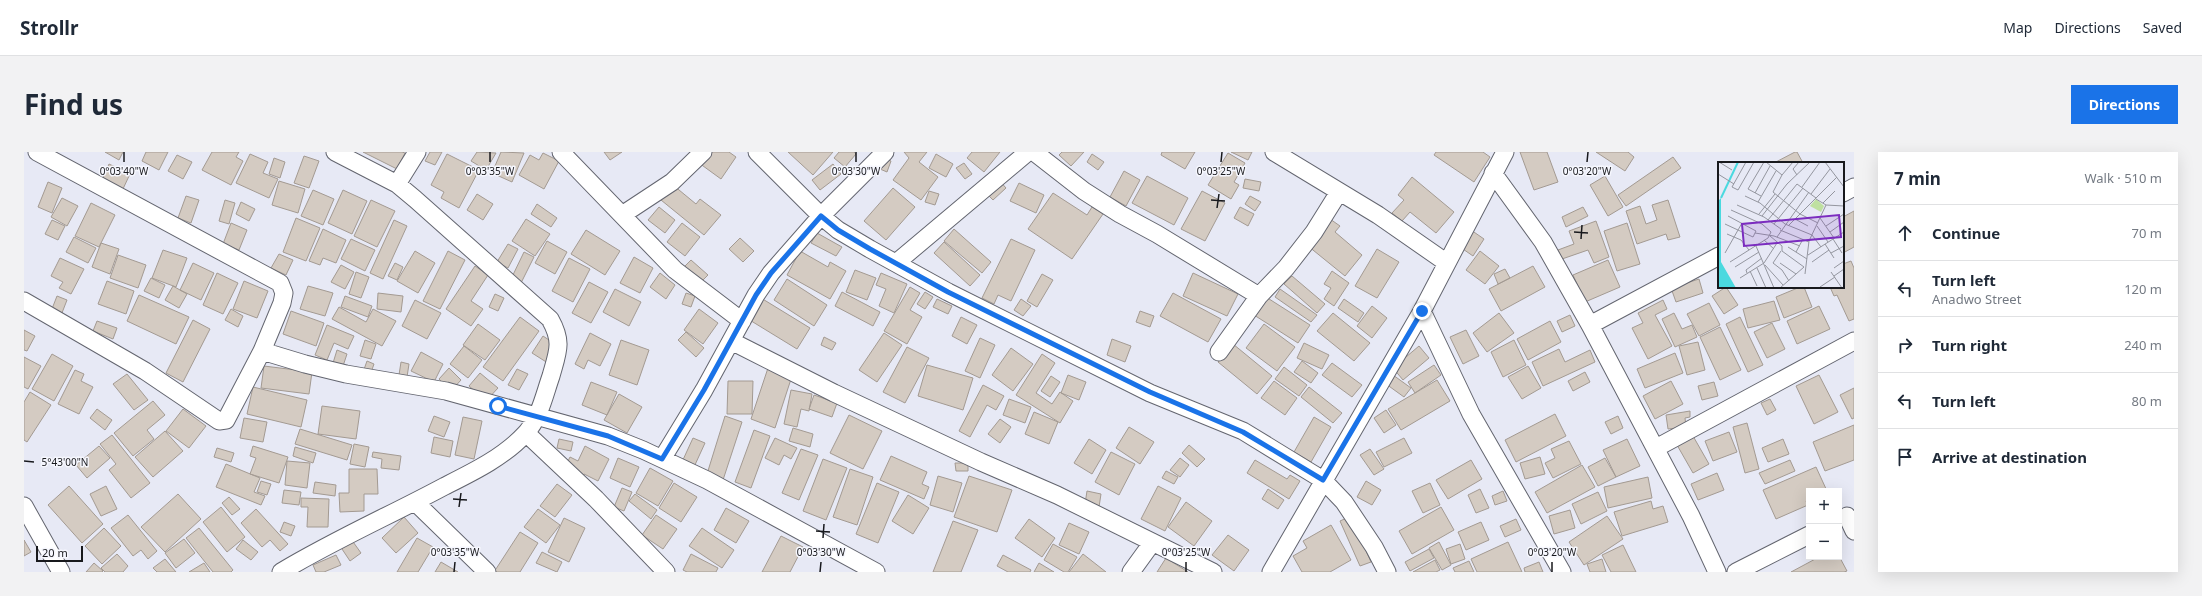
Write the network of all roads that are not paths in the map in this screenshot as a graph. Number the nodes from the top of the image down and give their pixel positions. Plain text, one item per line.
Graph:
1 (27, 152) edge
2 (37, 152) edge
3 (335, 152) edge
4 (417, 152) edge
5 (561, 152) edge
6 (703, 152) edge
7 (757, 152) edge
8 (885, 152) edge
9 (1028, 152) edge
10 (1034, 152) edge
11 (1274, 152) edge
12 (1502, 153) edge
13 (24, 156) edge
14 (1493, 173) junction
15 (397, 184) junction
16 (1854, 187) edge
17 (1339, 192) junction
18 (1844, 192) edge
19 (622, 215) junction
20 (821, 216) junction
21 (1718, 257) edge
22 (1447, 262) junction
23 (896, 263) junction
24 (1259, 296) junction
25 (24, 301) edge
26 (1422, 311) junction
27 (742, 321) junction
28 (1590, 325) junction
29 (731, 341) junction
30 (1854, 341) edge
31 (262, 351) junction
32 (1219, 352) dead end
33 (537, 417) junction
34 (526, 433) junction
35 (1656, 448) junction
36 (662, 459) junction
37 (1323, 480) junction
38 (415, 502) junction
39 (24, 506) edge
40 (1847, 516) edge
41 (1854, 531) edge
42 (1806, 537) edge
43 (1152, 543) junction
44 (661, 570) edge
45 (61, 572) edge
46 (281, 572) edge
47 (487, 572) edge
48 (876, 572) edge
49 (1131, 572) edge
50 (1214, 572) edge
51 (1271, 572) edge
52 (1387, 572) edge
53 (1562, 572) edge
54 (1717, 572) edge
55 (1736, 572) edge

1 - 13 street
2 - 31 street
3 - 15 street
4 - 15 street
5 - 19 street
6 - 19 street
7 - 20 street
8 - 20 street
9 - 23 street
10 - 24 street
11 - 17 street
12 - 14 street
14 - 22 street
14 - 28 street
15 - 33 street
16 - 18 street
17 - 22 street
17 - 24 street
19 - 27 street
20 - 23 street
20 - 27 street
21 - 28 street
22 - 26 street
23 - 37 street
24 - 32 street
25 - 31 street
26 - 37 street
26 - 53 street
27 - 29 street
28 - 35 street
29 - 36 street
29 - 43 street
30 - 35 street
31 - 33 street
33 - 34 street
33 - 36 street
34 - 38 street
34 - 44 street
35 - 54 street
36 - 48 street
37 - 51 street
37 - 52 street
38 - 46 street
38 - 47 street
39 - 45 street
40 - 41 street
42 - 55 street
43 - 49 street
43 - 50 street

